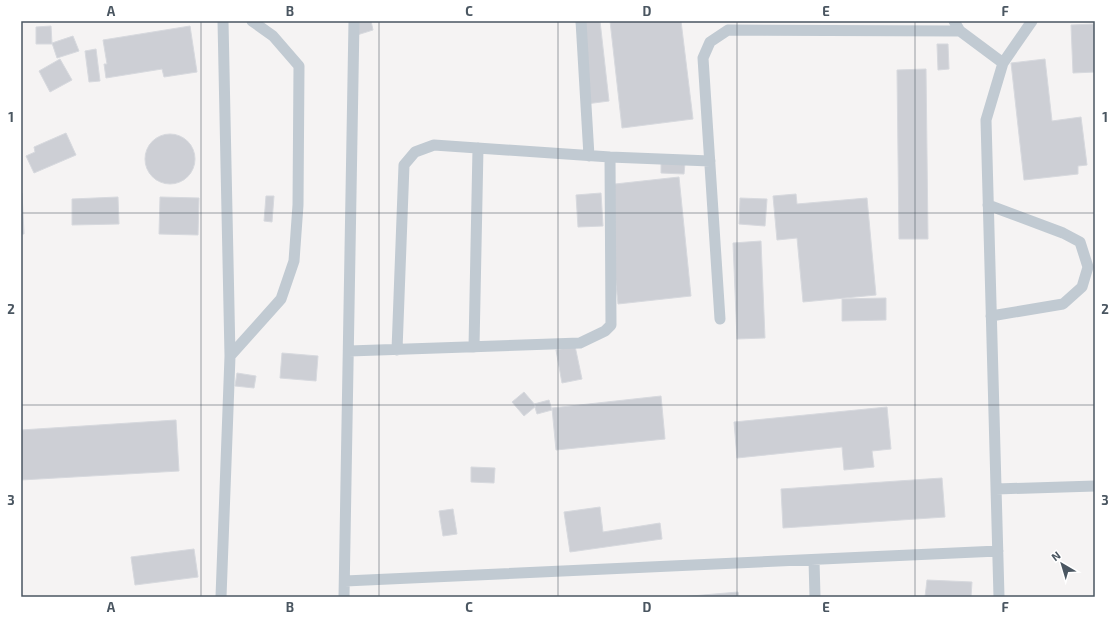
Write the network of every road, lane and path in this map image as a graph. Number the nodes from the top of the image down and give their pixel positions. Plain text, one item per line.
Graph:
1 (223, 21) edge
2 (252, 21) edge
3 (354, 21) edge
4 (581, 21) edge
5 (954, 21) edge
6 (1032, 21) edge
7 (960, 31) junction
8 (1003, 62) junction
9 (478, 148) junction
10 (589, 156) junction
11 (610, 157) junction
12 (710, 161) junction
13 (988, 205) junction
14 (991, 316) junction
15 (720, 319) dead end
16 (474, 347) junction
17 (397, 350) junction
18 (349, 351) junction
19 (230, 356) junction
20 (1095, 486) edge
21 (996, 489) junction
22 (998, 551) junction
23 (814, 560) junction
24 (345, 581) junction
25 (221, 597) edge
26 (344, 597) edge
27 (815, 597) edge
28 (999, 597) edge

1 - 19 lane
2 - 19 lane
3 - 18 lane
4 - 10 lane
5 - 7 lane
6 - 8 lane
7 - 8 lane
7 - 12 lane
8 - 13 lane
9 - 10 lane
9 - 16 lane
9 - 17 lane
10 - 11 lane
11 - 12 lane
11 - 16 lane
12 - 15 lane
13 - 14 lane
13 - 14 lane
14 - 21 lane
16 - 17 lane
17 - 18 lane
18 - 24 lane
19 - 25 lane
20 - 21 lane
21 - 22 lane
22 - 23 lane
22 - 28 lane
23 - 24 lane
23 - 27 lane
24 - 26 lane

